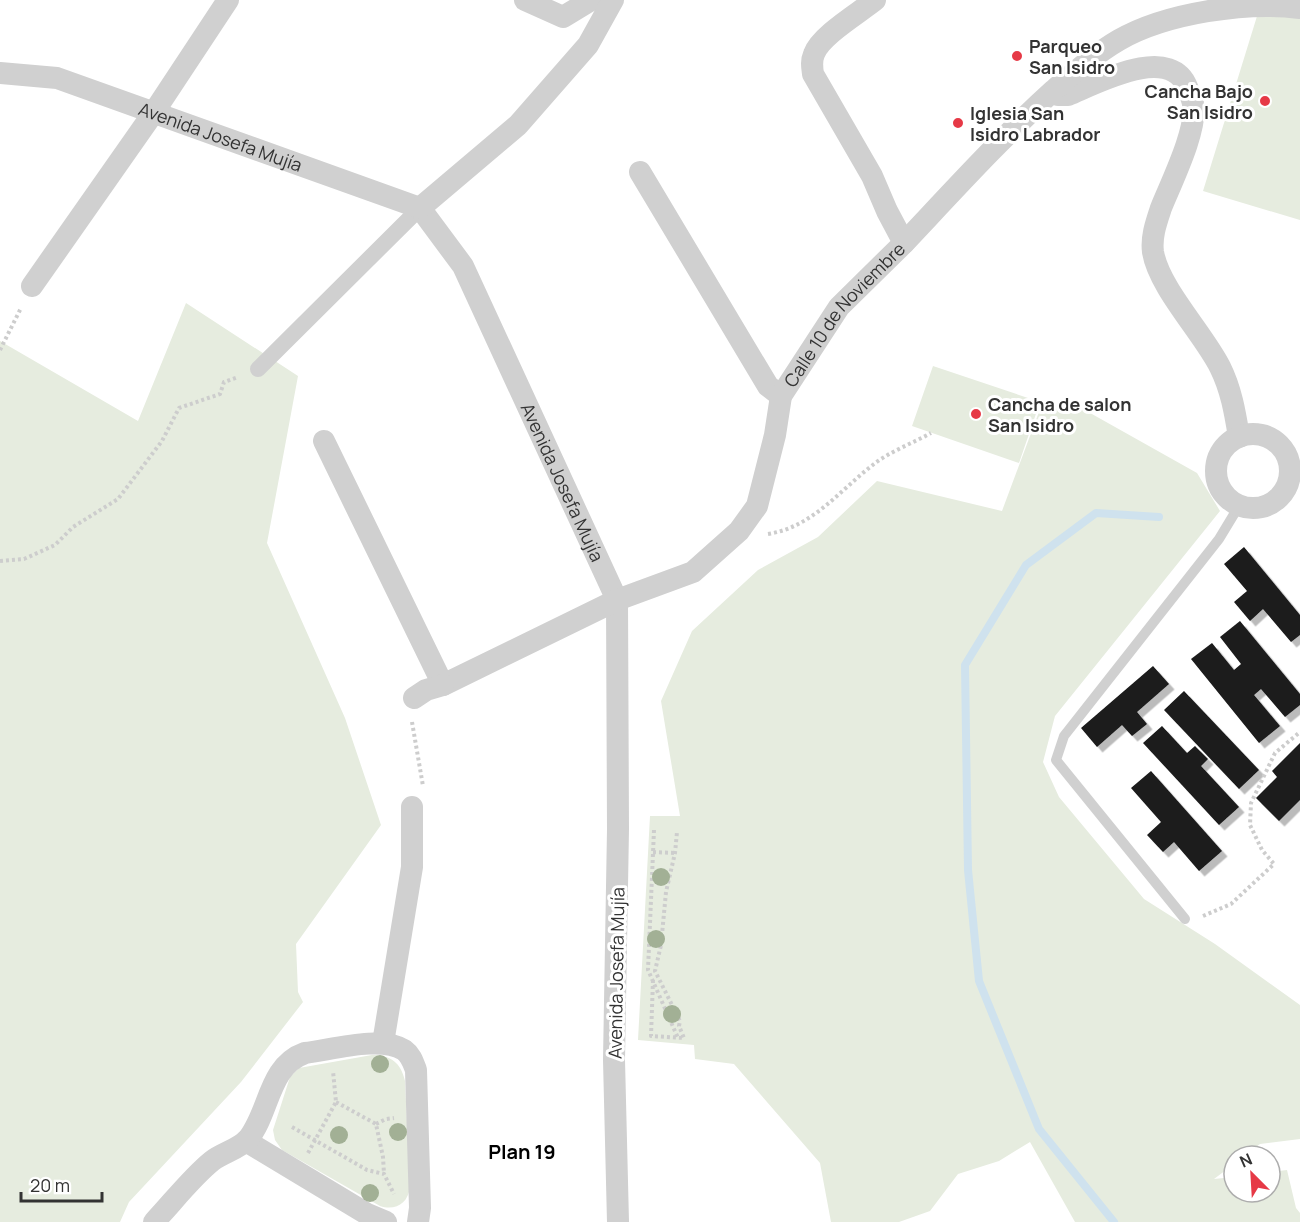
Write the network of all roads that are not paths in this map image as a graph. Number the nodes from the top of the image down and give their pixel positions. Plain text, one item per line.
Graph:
1 (228, 0) edge
2 (525, 0) edge
3 (591, 0) edge
4 (613, 0) edge
5 (875, 0) edge
6 (1300, 8) edge
7 (0, 73) edge
8 (1054, 90) junction
9 (154, 112) junction
10 (640, 172) dead end
11 (420, 208) junction
12 (904, 243) junction
13 (32, 286) road end
14 (258, 369) road end
15 (781, 396) junction
16 (1239, 437) junction
17 (324, 441) dead end
18 (1239, 506) junction
19 (617, 600) junction
20 (443, 685) junction
21 (414, 698) road end
22 (412, 807) road end
23 (1185, 920) road end
24 (383, 1043) junction
25 (246, 1141) junction
26 (154, 1222) edge
27 (386, 1222) edge
28 (418, 1222) edge
29 (618, 1222) edge

1 - 9 street
2 - 3 street
4 - 11 street
5 - 12 street, Calle 10 de Noviembre
6 - 8 street
7 - 9 street, Avenida Josefa Mujía
8 - 12 street
8 - 16 street
9 - 11 street, Avenida Josefa Mujía
9 - 13 street
10 - 15 street
11 - 14 street
11 - 19 street, Avenida Josefa Mujía
12 - 15 street, Calle 10 de Noviembre
15 - 19 street, Calle 10 de Noviembre
16 - 18 street
16 - 18 street
17 - 20 street
18 - 23 lane
19 - 20 street, Calle 10 de Noviembre
19 - 29 street, Avenida Josefa Mujía
20 - 21 street, Calle 10 de Noviembre
22 - 24 street
24 - 25 street
24 - 28 street
25 - 26 street
25 - 27 street

